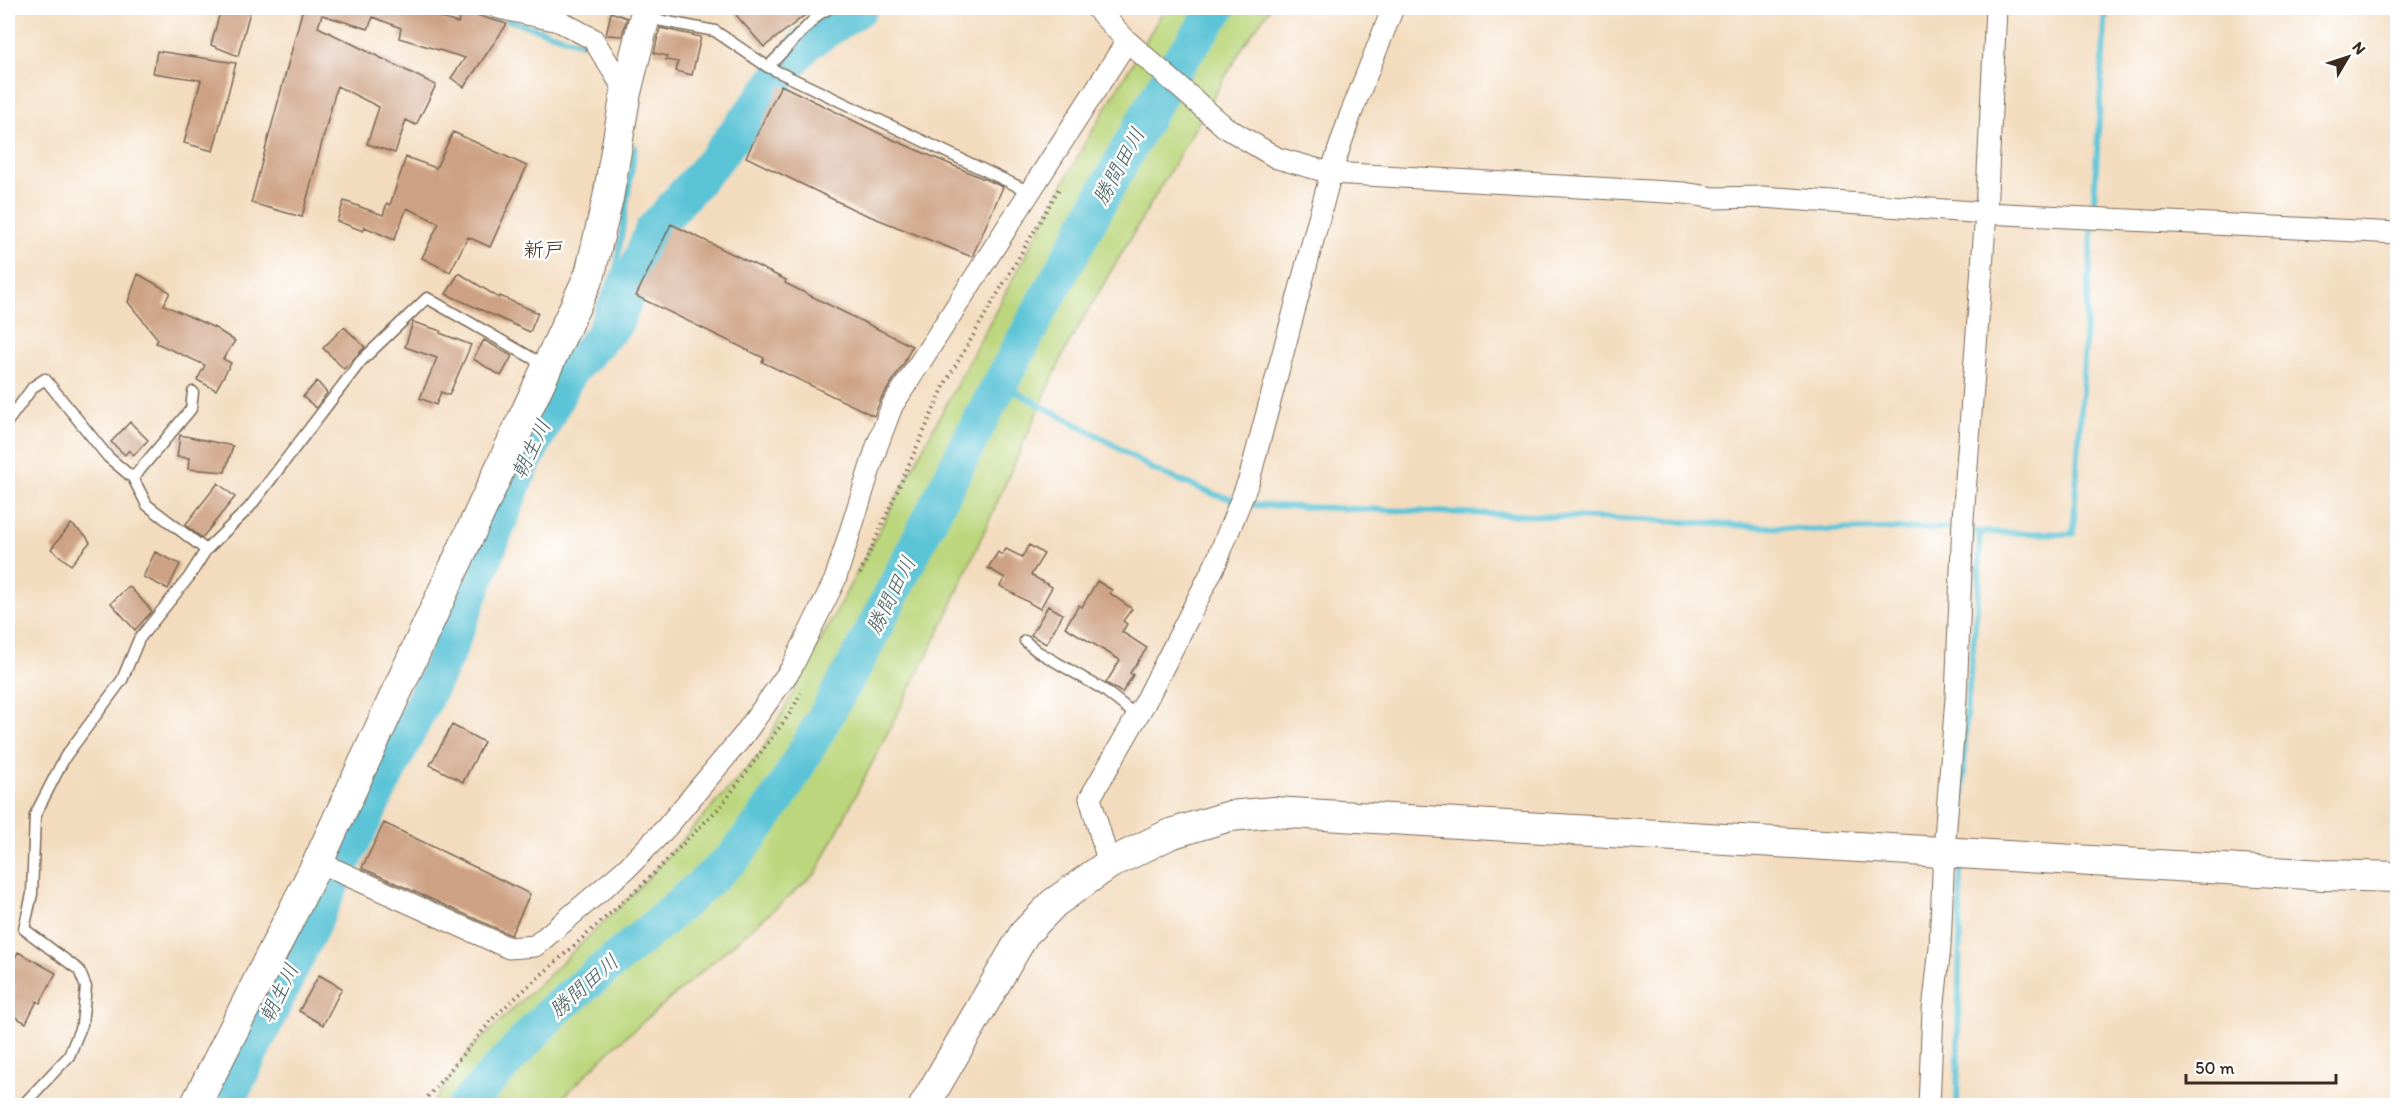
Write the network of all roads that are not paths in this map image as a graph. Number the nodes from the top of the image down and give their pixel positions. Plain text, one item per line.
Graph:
1 (499, 8) edge
2 (830, 8) edge
3 (1096, 8) edge
4 (1393, 8) edge
5 (1996, 8) edge
6 (645, 13) edge
7 (550, 14) edge
8 (1127, 41) junction
9 (768, 67) junction
10 (626, 92) junction
11 (1331, 173) junction
12 (1030, 192) junction
13 (1986, 213) junction
14 (2397, 233) edge
15 (547, 366) junction
16 (193, 392) dead end
17 (8, 421) edge
18 (133, 478) junction
19 (206, 550) junction
20 (1025, 641) dead end
21 (1137, 716) junction
22 (1956, 852) junction
23 (318, 862) junction
24 (1109, 864) junction
25 (2397, 877) edge
26 (22, 1106) edge
27 (195, 1106) edge
28 (924, 1106) edge
29 (1929, 1106) edge

1 - 7 street
2 - 9 lane
3 - 8 street
4 - 11 street
5 - 13 street
6 - 9 lane
6 - 10 street
7 - 10 street
8 - 11 street
8 - 12 street
9 - 12 lane
10 - 15 street
11 - 13 street
11 - 21 street
12 - 23 street
13 - 14 street
13 - 22 street
15 - 19 lane
15 - 23 street
16 - 18 lane
17 - 18 lane
18 - 19 lane
19 - 26 lane
20 - 21 lane
21 - 24 street
22 - 24 street
22 - 25 street
22 - 29 street
23 - 27 street
24 - 28 street

